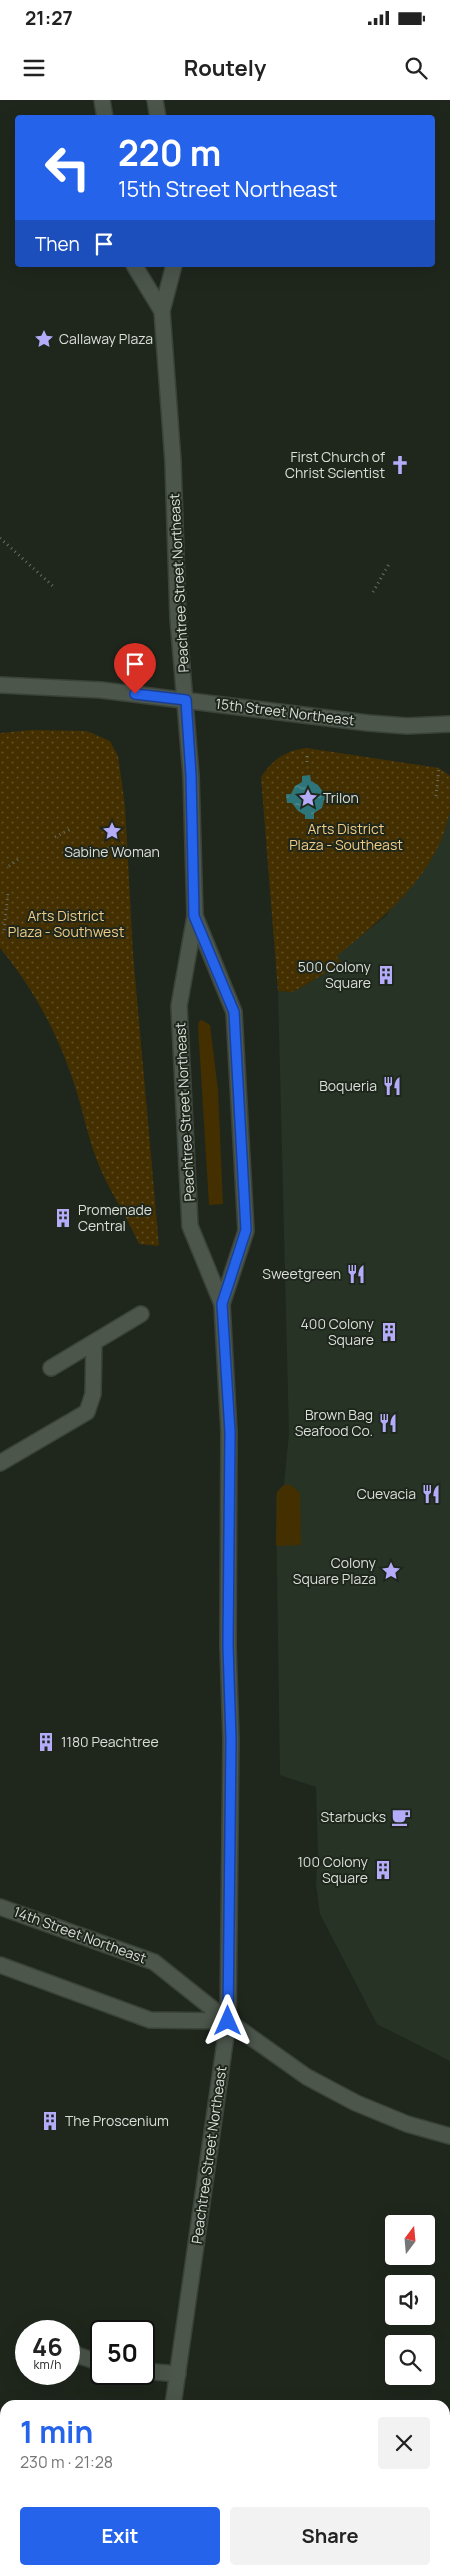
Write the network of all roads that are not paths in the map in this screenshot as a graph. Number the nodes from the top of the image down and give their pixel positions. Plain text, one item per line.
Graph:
1 (102, 100) edge
2 (155, 100) edge
3 (104, 115) edge
4 (158, 115) edge
5 (135, 267) edge
6 (173, 267) edge
7 (162, 311) junction
8 (0, 685) edge
9 (186, 700) junction
10 (450, 724) edge
11 (194, 916) junction
12 (222, 1304) junction
13 (141, 1314) dead end
14 (94, 1342) junction
15 (51, 1368) dead end
16 (0, 1463) edge
17 (0, 1907) edge
18 (0, 1965) edge
19 (228, 2021) junction
20 (450, 2136) edge
21 (155, 2372) edge
22 (178, 2374) junction
23 (174, 2400) edge

1 - 3 main road
2 - 4 main road
5 - 7 main road, Peachtree Street Northeast
6 - 7 main road, Peachtree Street Northeast
7 - 9 main road, Peachtree Street Northeast
8 - 9 main road, 15th Street Northeast
9 - 10 main road, 15th Street Northeast
9 - 11 main road, Peachtree Street Northeast
11 - 12 main road, Peachtree Street Northeast
11 - 12 main road, Peachtree Street Northeast
12 - 19 main road, Peachtree Street Northeast
13 - 14 main road
14 - 15 main road
14 - 16 main road
17 - 19 main road, 14th Street Northeast
18 - 19 main road
19 - 20 main road, 14th Street Northeast
19 - 22 main road, Peachtree Street Northeast
21 - 22 main road
22 - 23 main road, Peachtree Street Northeast

